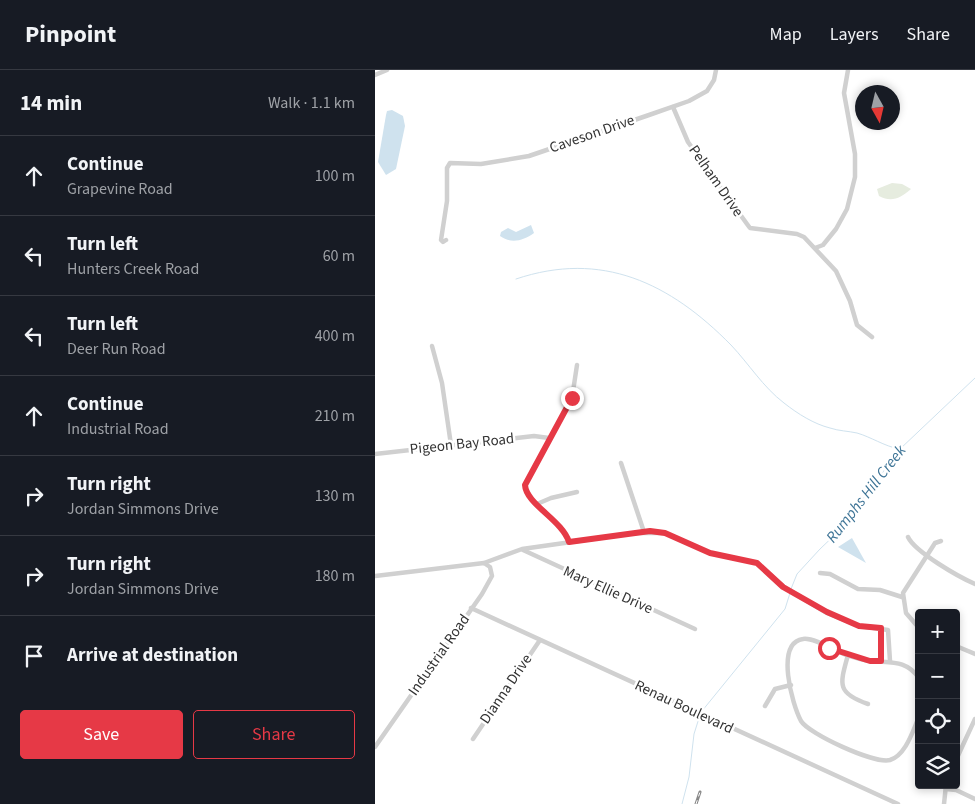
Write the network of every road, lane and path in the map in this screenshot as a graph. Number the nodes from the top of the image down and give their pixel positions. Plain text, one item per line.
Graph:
1 (387, 70) edge
2 (716, 70) edge
3 (848, 70) edge
4 (375, 74) edge
5 (673, 106) junction
6 (446, 240) dead end
7 (815, 248) junction
8 (872, 337) dead end
9 (432, 346) dead end
10 (577, 365) dead end
11 (549, 438) junction
12 (451, 445) junction
13 (375, 454) edge
14 (621, 463) dead end
15 (577, 492) dead end
16 (537, 504) junction
17 (644, 532) junction
18 (908, 537) dead end
19 (941, 541) dead end
20 (569, 542) junction
21 (521, 549) junction
22 (927, 554) junction
23 (484, 563) junction
24 (821, 573) dead end
25 (375, 576) edge
26 (975, 584) edge
27 (902, 597) junction
28 (471, 608) junction
29 (915, 623) edge
30 (881, 628) junction
31 (695, 629) dead end
32 (540, 640) junction
33 (960, 648) edge
34 (975, 654) edge
35 (848, 655) junction
36 (881, 661) junction
37 (890, 662) junction
38 (915, 674) edge
39 (791, 685) junction
40 (868, 704) dead end
41 (765, 706) dead end
42 (975, 719) edge
43 (915, 724) edge
44 (473, 739) dead end
45 (375, 747) edge
46 (960, 751) edge
47 (946, 789) edge
48 (953, 789) edge
49 (975, 799) edge
50 (898, 804) edge
51 (944, 804) edge

1 - 4 street
2 - 5 street, Caveson Drive
3 - 7 street
5 - 6 street, Caveson Drive
5 - 7 street, Pelham Drive
7 - 8 street, Pelham Drive
9 - 12 street
10 - 11 street
11 - 12 street, Pigeon Bay Road
11 - 16 street
12 - 13 street, Pigeon Bay Road
14 - 17 street
15 - 16 street
16 - 20 street
17 - 20 street
17 - 30 street
18 - 22 street
19 - 22 street
20 - 21 street
21 - 23 street
21 - 31 street, Mary Ellie Drive
22 - 26 street
22 - 27 street
23 - 25 street
23 - 28 street, Industrial Road
24 - 27 street
27 - 29 street
28 - 32 street, Renau Boulevard
28 - 45 street, Industrial Road
30 - 36 street
30 - 37 street
32 - 44 street, Dianna Drive
32 - 50 street, Renau Boulevard
33 - 34 street
35 - 36 street
35 - 39 street
35 - 40 street
36 - 37 street
37 - 38 street
39 - 41 street
39 - 43 street
42 - 46 street
47 - 51 street
48 - 49 street

